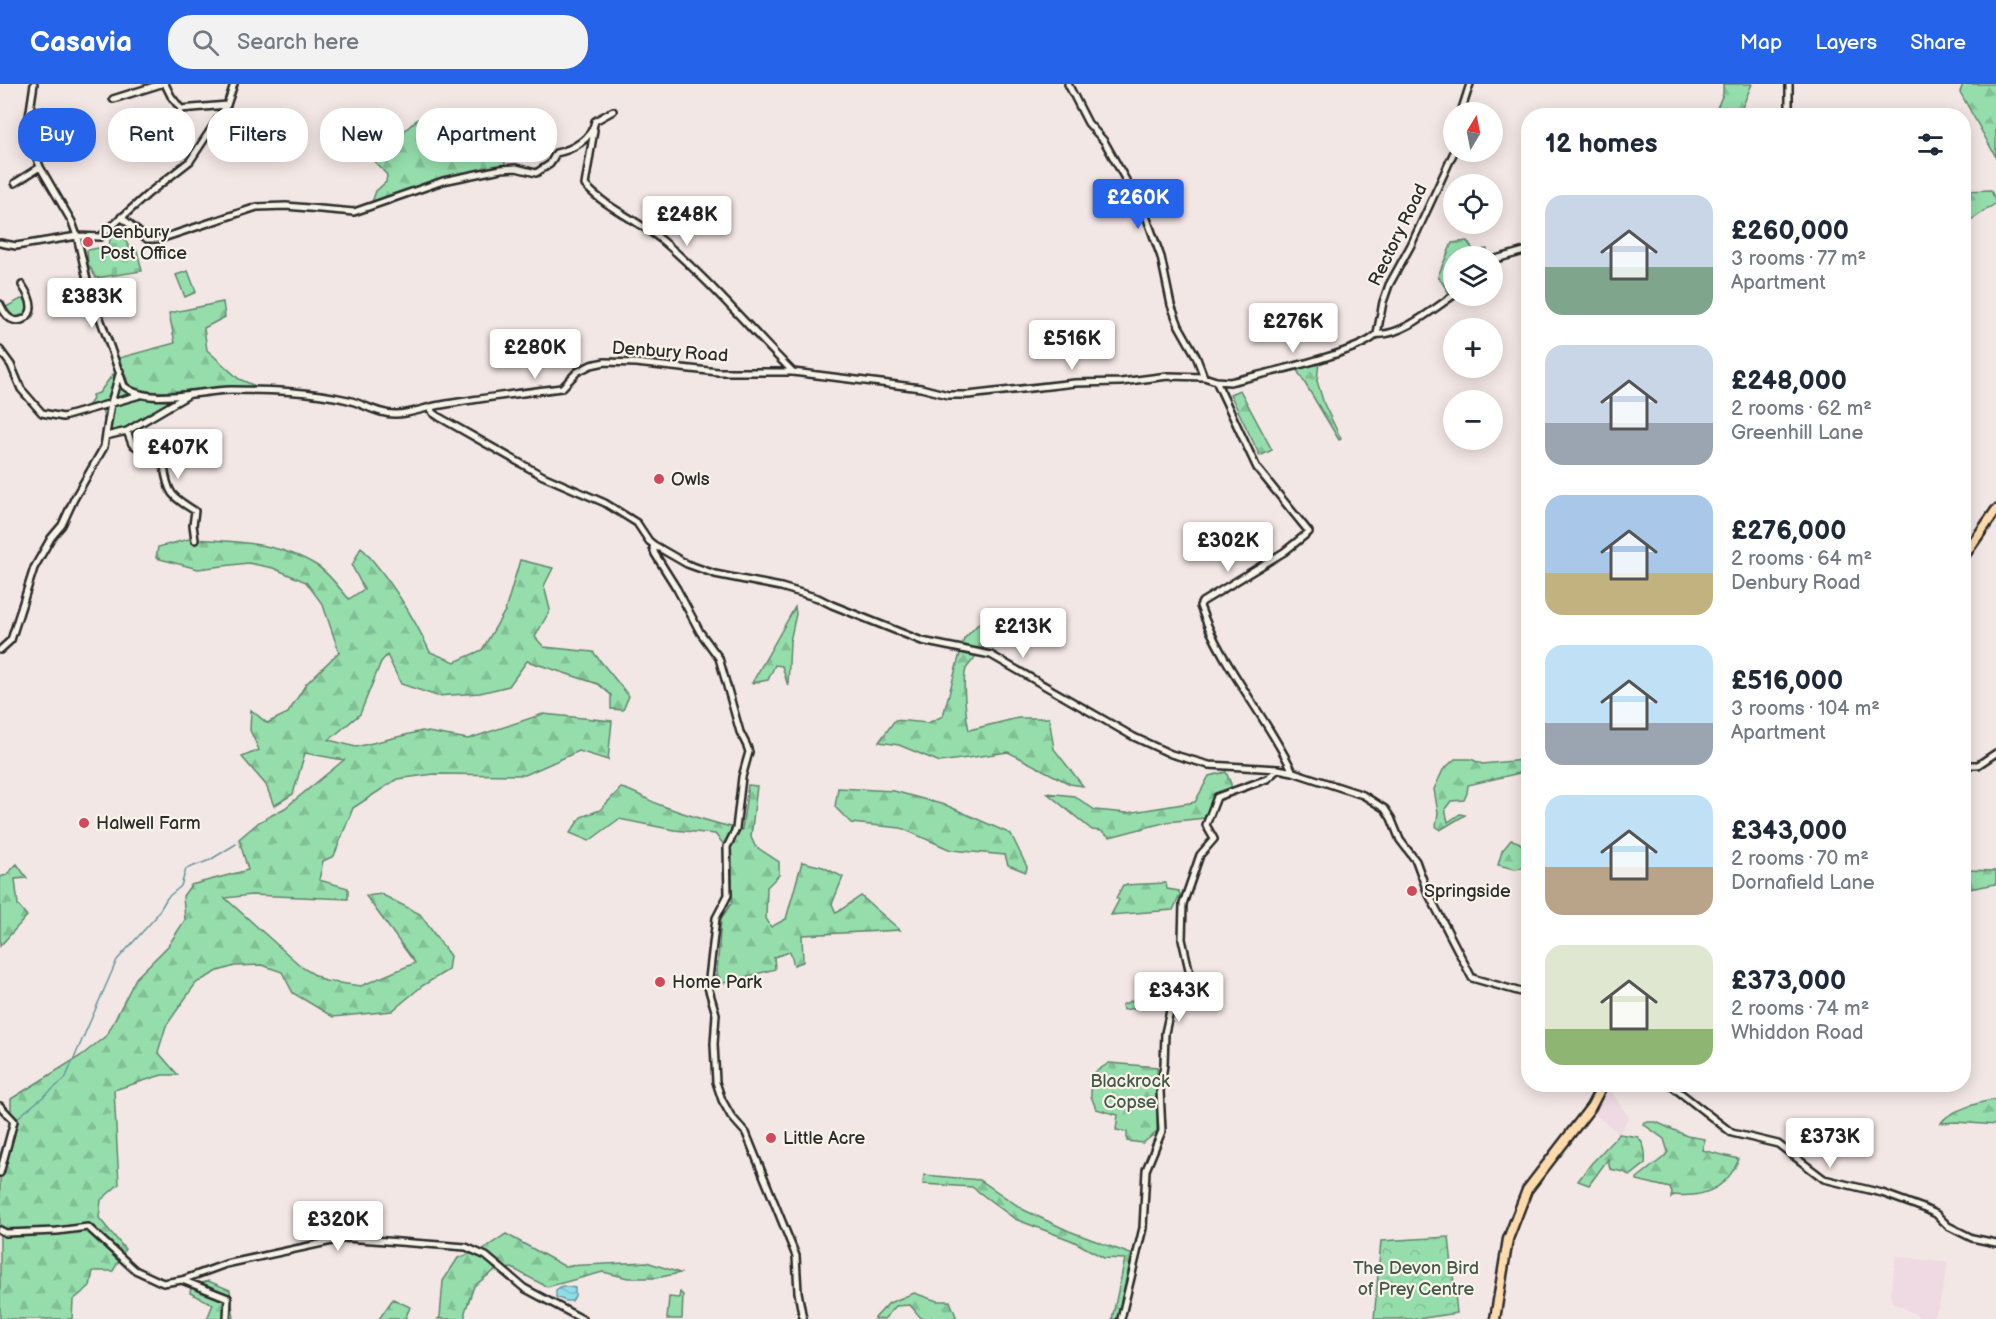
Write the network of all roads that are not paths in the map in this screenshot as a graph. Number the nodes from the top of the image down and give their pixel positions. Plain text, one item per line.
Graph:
1 (34, 84) edge
2 (163, 84) edge
3 (234, 84) edge
4 (1068, 84) edge
5 (1470, 84) edge
6 (1790, 84) edge
7 (113, 99) dead end
8 (1464, 102) edge
9 (227, 105) junction
10 (180, 108) edge
11 (192, 108) edge
12 (1789, 108) edge
13 (613, 111) dead end
14 (594, 129) junction
15 (1449, 162) edge
16 (40, 167) junction
17 (15, 183) dead end
18 (121, 217) junction
19 (78, 238) junction
20 (0, 243) edge
21 (1521, 251) edge
22 (1503, 257) edge
23 (22, 285) dead end
24 (26, 292) junction
25 (19, 296) dead end
26 (1443, 303) edge
27 (0, 304) edge
28 (1377, 334) junction
29 (0, 350) edge
30 (120, 371) junction
31 (794, 372) junction
32 (1204, 377) junction
33 (1216, 381) junction
34 (142, 394) junction
35 (190, 394) junction
36 (111, 403) junction
37 (430, 406) junction
38 (127, 431) junction
39 (106, 436) junction
40 (1996, 510) edge
41 (195, 540) dead end
42 (654, 545) junction
43 (1971, 546) edge
44 (0, 650) edge
45 (1996, 753) edge
46 (1971, 765) edge
47 (1278, 770) junction
48 (1293, 772) junction
49 (1521, 992) edge
50 (1599, 1092) edge
51 (1679, 1092) edge
52 (0, 1106) edge
53 (0, 1173) edge
54 (0, 1230) edge
55 (1996, 1243) edge
56 (182, 1280) junction
57 (227, 1319) edge
58 (582, 1319) edge
59 (803, 1319) edge
60 (1121, 1319) edge
61 (1495, 1319) edge

1 - 16 street
2 - 7 street
2 - 10 street
3 - 9 street
4 - 32 street
5 - 8 street
6 - 12 street
9 - 11 street
9 - 18 street
13 - 14 street
14 - 18 street
14 - 31 street
15 - 28 street, Rectory Road
16 - 17 street
16 - 19 street
18 - 19 street
19 - 20 street
19 - 30 street
21 - 22 street
23 - 24 street
24 - 25 street
24 - 27 street
26 - 28 street
28 - 33 street
29 - 36 street, Denbury Road
30 - 34 street
30 - 36 street
31 - 32 street, Denbury Road
31 - 37 street, Denbury Road
32 - 33 street, Denbury Road
33 - 48 street
34 - 35 street, Denbury Road
34 - 36 street, Denbury Road
35 - 37 street, Denbury Road
35 - 38 street
36 - 39 street
37 - 42 street
38 - 39 street
38 - 41 street
39 - 44 street
40 - 43 main road
42 - 47 street
42 - 59 street
45 - 46 street
47 - 48 street
47 - 60 street
48 - 49 street
50 - 61 main road
51 - 55 street
52 - 53 street
54 - 56 street
56 - 57 street
56 - 58 street

